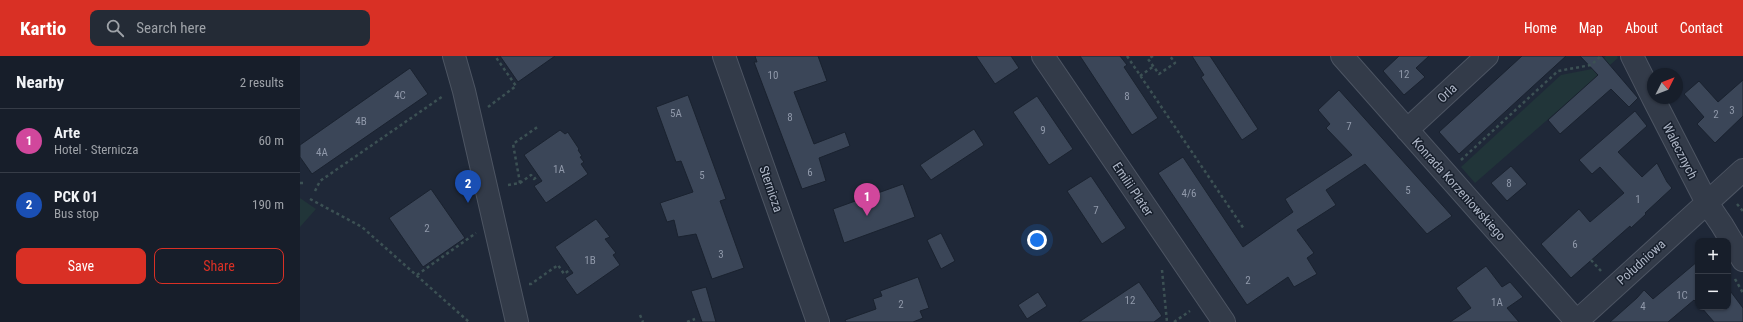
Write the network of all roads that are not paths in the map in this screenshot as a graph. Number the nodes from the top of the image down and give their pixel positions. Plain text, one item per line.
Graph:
1 (454, 56) edge
2 (724, 56) edge
3 (1043, 56) edge
4 (1342, 56) edge
5 (1487, 56) edge
6 (1632, 56) edge
7 (1647, 86) edge
8 (1656, 104) edge
9 (1407, 130) junction
10 (1743, 170) edge
11 (1707, 203) junction
12 (1743, 260) edge
13 (517, 322) edge
14 (818, 322) edge
15 (1224, 322) edge
16 (1577, 322) edge

1 - 13 street
2 - 14 street, Sternicza
3 - 15 street, Emilii Plater
4 - 9 street, Konrada Korzeniowskiego
5 - 9 street, Orla
6 - 7 street, Walecznych
8 - 11 street, Walecznych
9 - 16 street, Konrada Korzeniowskiego
10 - 11 street, Południowa
11 - 12 street
11 - 16 street, Południowa

